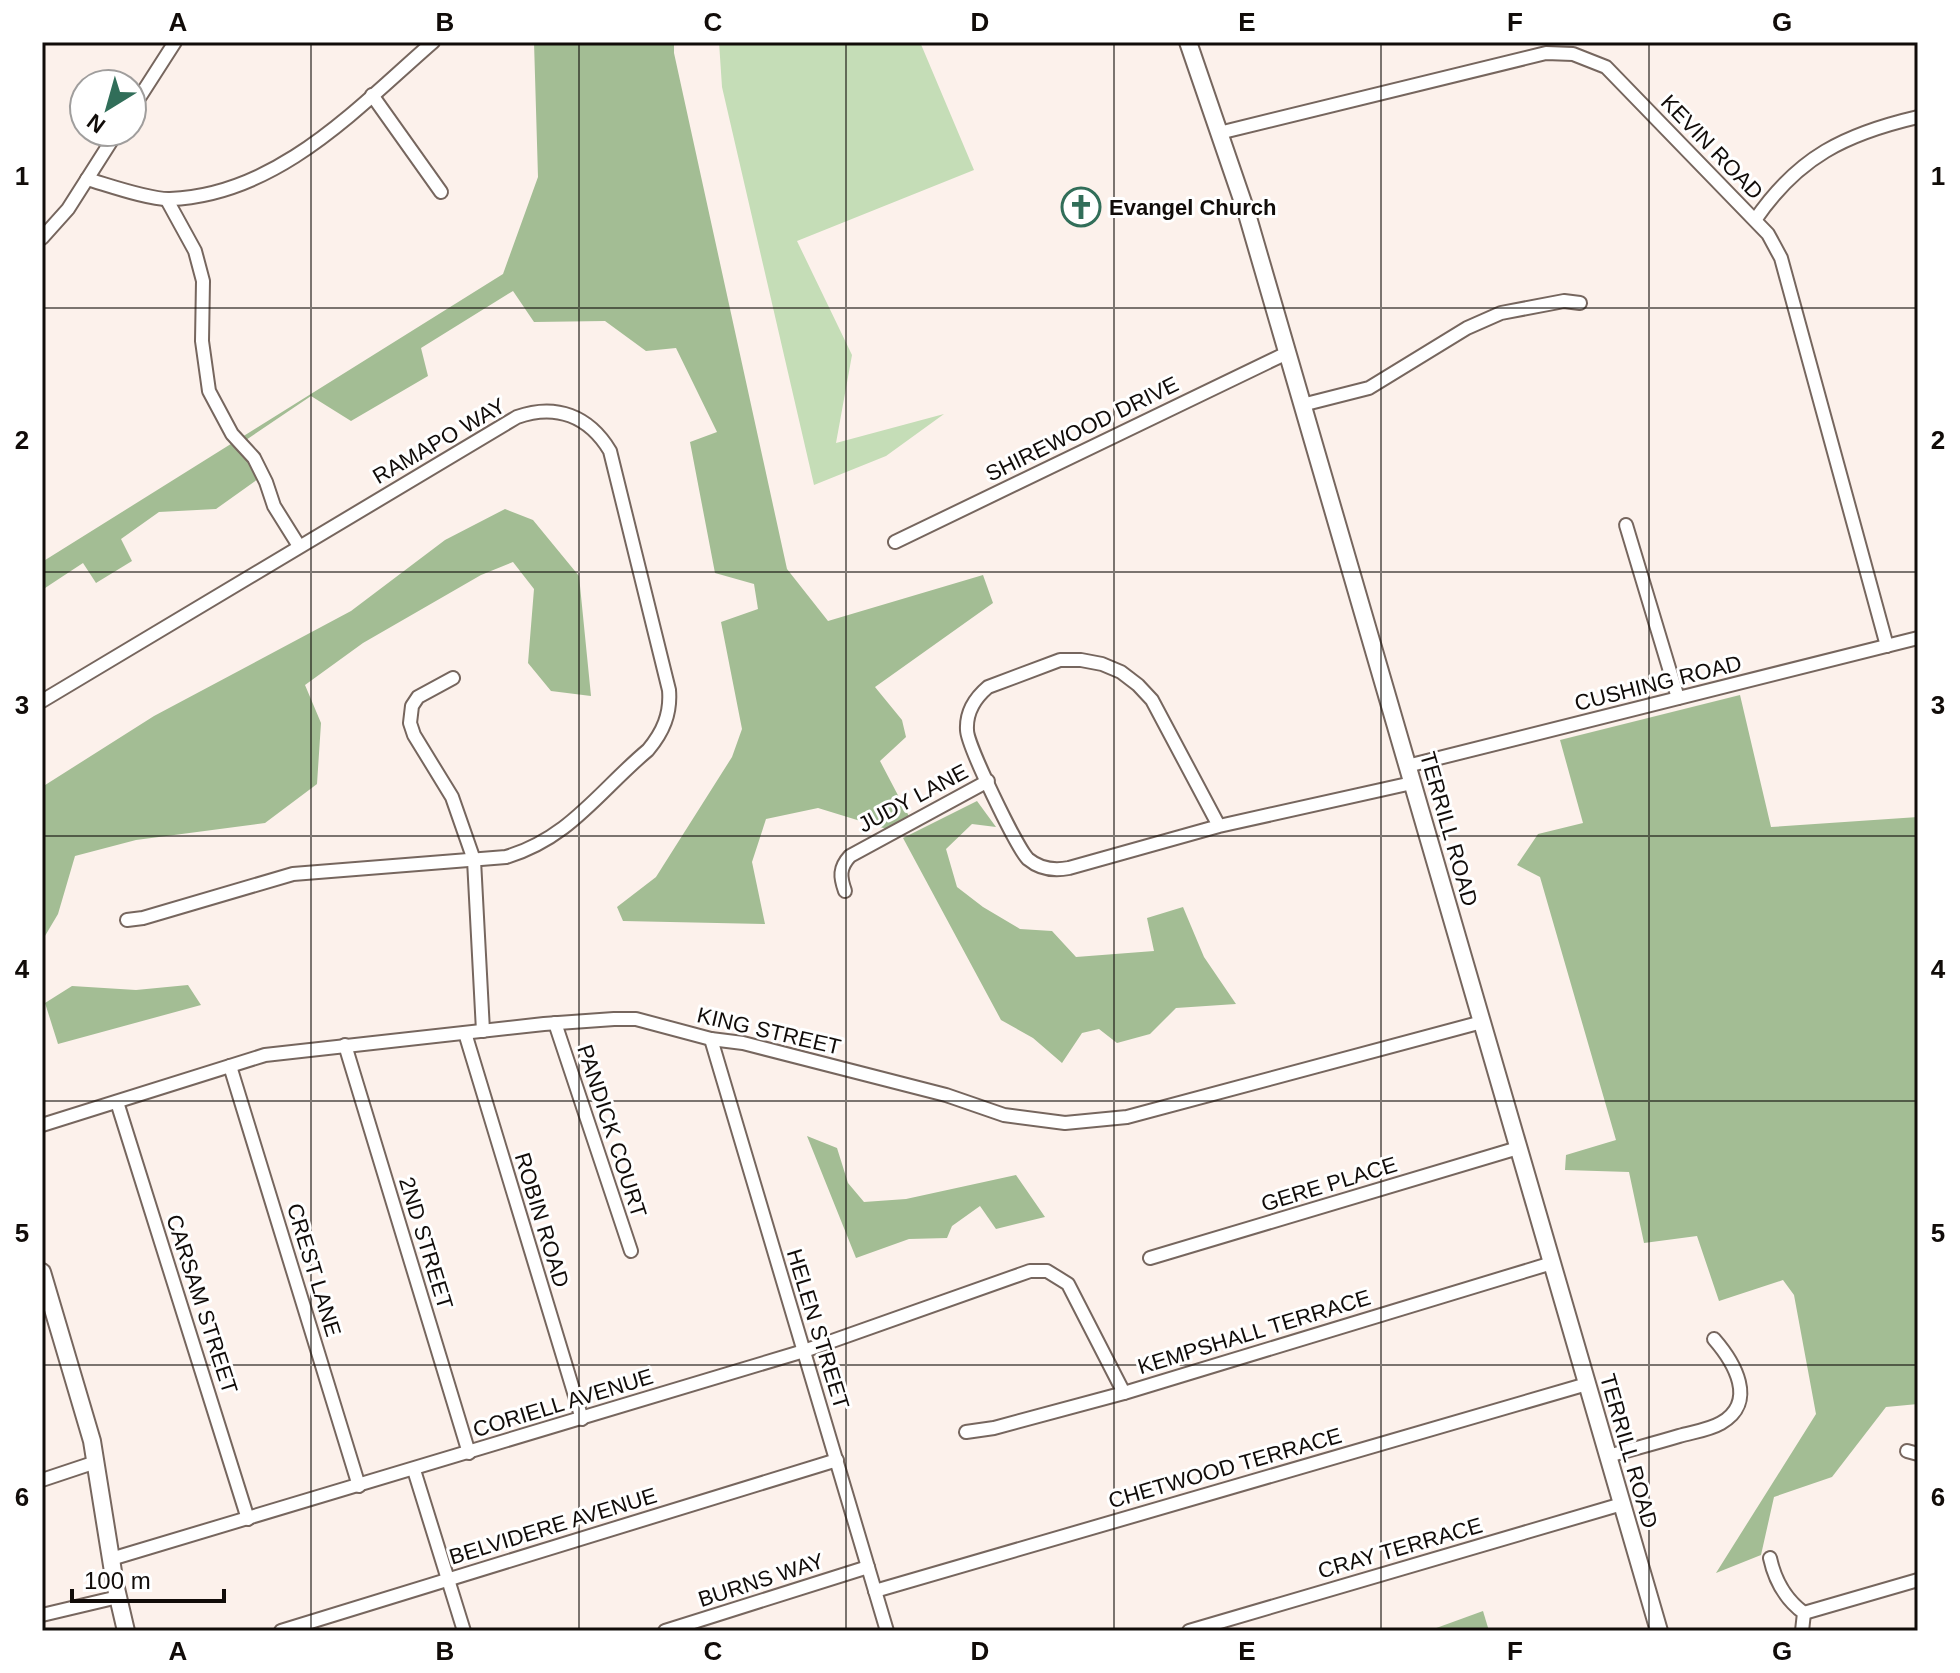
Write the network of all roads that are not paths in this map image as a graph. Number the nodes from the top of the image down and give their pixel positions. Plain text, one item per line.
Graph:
1 (175, 42) edge
2 (433, 42) edge
3 (1188, 42) edge
4 (148, 84) edge
5 (372, 95) junction
6 (1918, 117) edge
7 (1219, 133) junction
8 (107, 148) edge
9 (87, 179) junction
10 (441, 192) dead end
11 (167, 200) junction
12 (1755, 220) junction
13 (42, 238) edge
14 (1580, 303) dead end
15 (1287, 353) junction
16 (1302, 405) junction
17 (1626, 525) dead end
18 (895, 542) dead end
19 (299, 546) junction
20 (1918, 638) edge
21 (1887, 646) junction
22 (453, 678) dead end
23 (1678, 698) junction
24 (42, 701) edge
25 (1407, 766) junction
26 (988, 781) junction
27 (1412, 783) junction
28 (1219, 826) junction
29 (474, 860) junction
30 (845, 891) dead end
31 (127, 920) dead end
32 (1482, 1022) junction
33 (555, 1023) junction
34 (483, 1031) junction
35 (465, 1033) junction
36 (711, 1039) junction
37 (345, 1045) junction
38 (230, 1066) junction
39 (117, 1102) junction
40 (42, 1125) edge
41 (1518, 1148) junction
42 (631, 1251) dead end
43 (1150, 1258) dead end
44 (1552, 1263) junction
45 (42, 1272) edge
46 (48, 1314) edge
47 (1714, 1339) dead end
48 (804, 1351) junction
49 (1587, 1384) junction
50 (1124, 1393) junction
51 (582, 1419) junction
52 (966, 1432) dead end
53 (469, 1453) junction
54 (1608, 1456) junction
55 (837, 1460) junction
56 (96, 1462) junction
57 (414, 1470) junction
58 (42, 1480) edge
59 (359, 1486) junction
60 (1622, 1504) junction
61 (248, 1519) junction
62 (1770, 1558) dead end
63 (111, 1559) junction
64 (868, 1567) junction
65 (448, 1580) junction
66 (1918, 1580) edge
67 (875, 1591) junction
68 (118, 1597) junction
69 (1804, 1613) junction
70 (42, 1615) edge
71 (126, 1631) edge
72 (281, 1631) edge
73 (464, 1631) edge
74 (665, 1631) edge
75 (887, 1631) edge
76 (1189, 1631) edge
77 (1659, 1631) edge
78 (1802, 1631) edge

1 - 4 street
2 - 5 street
3 - 7 street, TERRILL ROAD
5 - 10 street
5 - 11 street
6 - 12 street
7 - 12 street, KEVIN ROAD
7 - 15 street, TERRILL ROAD
8 - 9 street
9 - 11 street
9 - 13 street
11 - 19 street
12 - 21 street, KEVIN ROAD
14 - 16 street
15 - 16 street, TERRILL ROAD
15 - 18 street, SHIREWOOD DRIVE
16 - 25 street, TERRILL ROAD
17 - 23 street
19 - 24 street, RAMAPO WAY
19 - 29 street, RAMAPO WAY
20 - 21 street, CUSHING ROAD
21 - 23 street, CUSHING ROAD
22 - 29 street
23 - 25 street, CUSHING ROAD
25 - 27 street, TERRILL ROAD
26 - 28 street
26 - 28 street
26 - 30 street, JUDY LANE
27 - 28 street
27 - 32 street, TERRILL ROAD
29 - 31 street, RAMAPO WAY
29 - 34 street
32 - 36 street, KING STREET
32 - 41 street, TERRILL ROAD
33 - 34 street, KING STREET
33 - 36 street, KING STREET
33 - 42 street, PANDICK COURT
34 - 35 street, KING STREET
35 - 37 street, KING STREET
35 - 51 street, ROBIN ROAD
36 - 48 street, HELEN STREET
37 - 38 street, KING STREET
37 - 53 street, 2ND STREET
38 - 39 street, KING STREET
38 - 59 street, CREST LANE
39 - 40 street, KING STREET
39 - 61 street, CARSAM STREET
41 - 43 street, GERE PLACE
41 - 44 street, TERRILL ROAD
44 - 49 street, TERRILL ROAD
44 - 50 street, KEMPSHALL TERRACE
45 - 46 street
46 - 56 street
47 - 54 street
48 - 50 street, CORIELL AVENUE
48 - 51 street, CORIELL AVENUE
48 - 55 street, HELEN STREET
49 - 54 street, TERRILL ROAD
49 - 67 street, CHETWOOD TERRACE
50 - 52 street, KEMPSHALL TERRACE
51 - 53 street, CORIELL AVENUE
53 - 57 street, CORIELL AVENUE
54 - 60 street, TERRILL ROAD
55 - 64 street, HELEN STREET
55 - 65 street, BELVIDERE AVENUE
56 - 58 street
56 - 63 street
57 - 59 street, CORIELL AVENUE
57 - 65 street
59 - 61 street, CORIELL AVENUE
60 - 76 street, CRAY TERRACE
60 - 77 street, TERRILL ROAD
61 - 63 street, CORIELL AVENUE
62 - 69 street
63 - 68 street
64 - 67 street, HELEN STREET
64 - 74 street, BURNS WAY
65 - 72 street, BELVIDERE AVENUE
65 - 73 street
66 - 69 street
67 - 75 street, HELEN STREET
68 - 70 street
68 - 71 street
69 - 78 street

